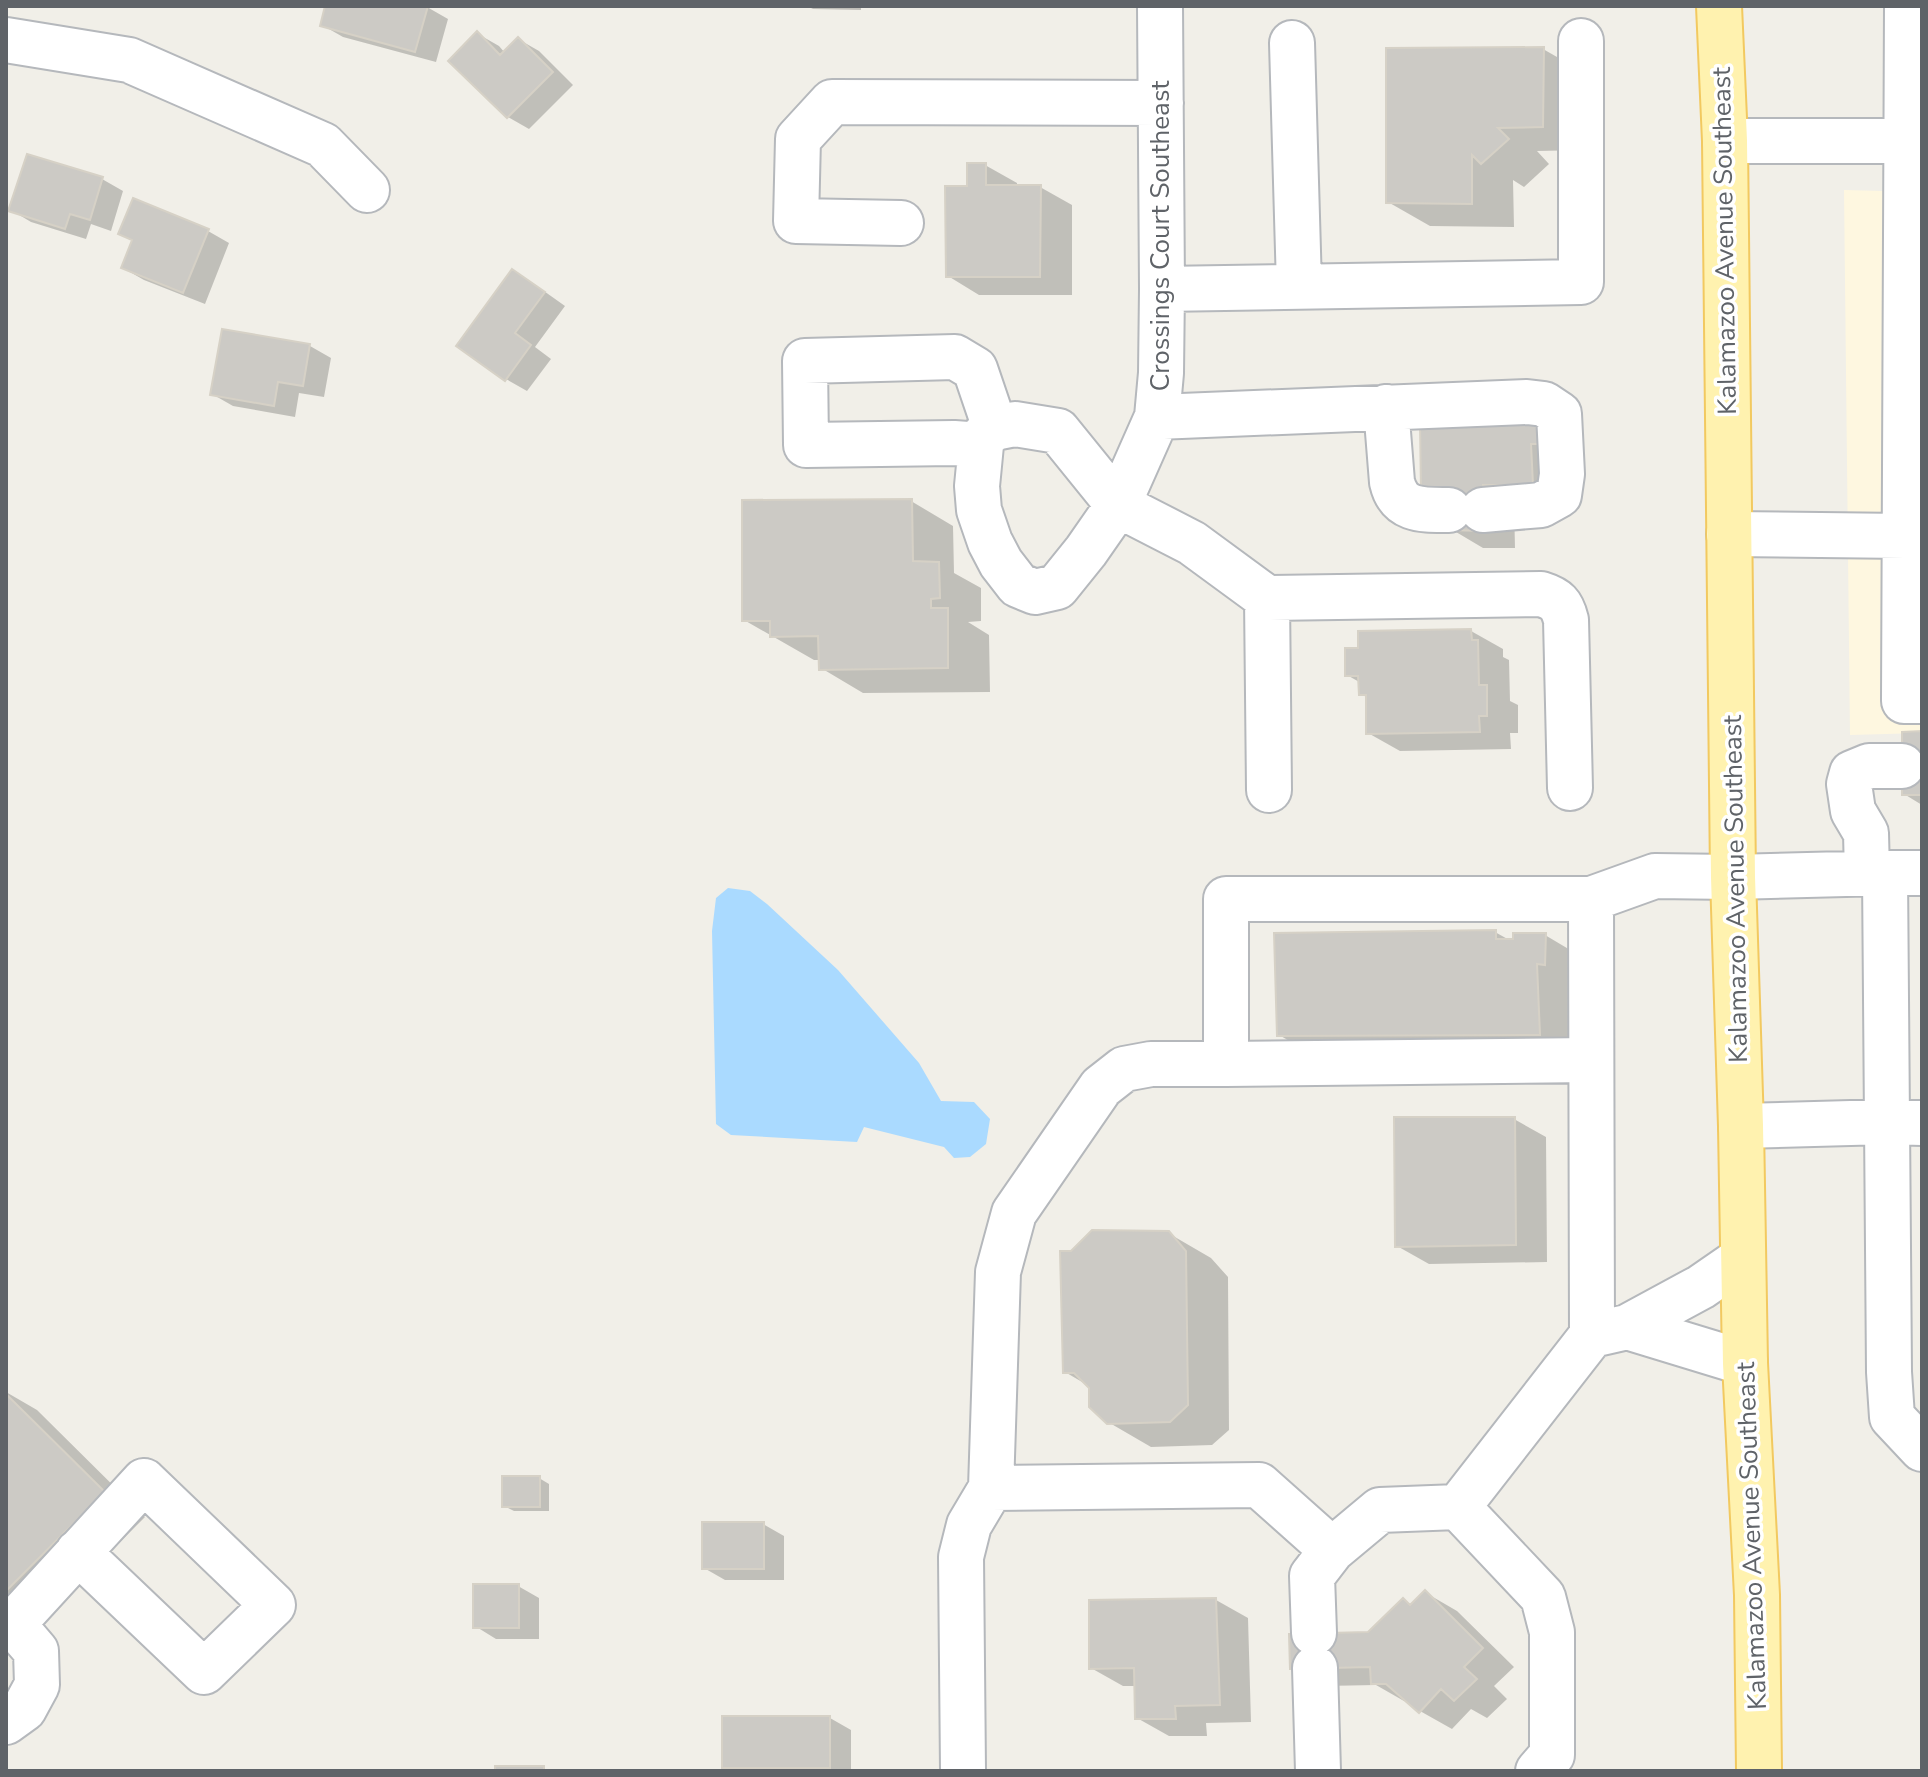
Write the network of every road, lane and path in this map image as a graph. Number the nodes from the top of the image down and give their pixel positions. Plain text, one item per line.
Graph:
1 (1160, 6) edge
2 (1719, 6) edge
3 (1907, 6) edge
4 (6, 40) edge
5 (1581, 41) dead end
6 (1292, 43) dead end
7 (1161, 103) junction
8 (1725, 141) junction
9 (1915, 142) edge
10 (367, 190) dead end
11 (901, 223) dead end
12 (1299, 286) junction
13 (1162, 289) junction
14 (1386, 407) junction
15 (1157, 417) junction
16 (1118, 505) junction
17 (1729, 534) junction
18 (1913, 534) edge
19 (1267, 598) junction
20 (1922, 701) edge
21 (1902, 766) dead end
22 (1570, 788) dead end
23 (1269, 790) dead end
24 (1891, 873) edge
25 (1733, 877) junction
26 (1591, 899) junction
27 (1904, 982) edge
28 (1591, 1060) junction
29 (1226, 1064) junction
30 (1904, 1122) edge
31 (1741, 1126) junction
32 (1906, 1242) edge
33 (1743, 1258) junction
34 (1610, 1331) junction
35 (1745, 1363) junction
36 (1922, 1449) edge
37 (991, 1488) junction
38 (1458, 1507) junction
39 (1332, 1550) junction
40 (78, 1552) dead end
41 (9, 1624) edge
42 (6, 1722) edge
43 (963, 1771) edge
44 (1318, 1771) edge
45 (1538, 1771) edge
46 (1759, 1771) edge

1 - 7 street, Crossings Court Southeast
2 - 8 main road, Kalamazoo Avenue Southeast
3 - 9 street
4 - 10 street
5 - 12 street
6 - 12 street
7 - 11 street
7 - 13 street, Crossings Court Southeast
8 - 9 street
8 - 17 main road, Kalamazoo Avenue Southeast
9 - 18 street
12 - 13 street
13 - 15 street, Crossings Court Southeast
14 - 14 street
14 - 15 street
15 - 16 street, Crossings Court Southeast
16 - 16 street
16 - 19 street
17 - 18 street
17 - 25 main road, Kalamazoo Avenue Southeast
18 - 20 street
19 - 22 street
19 - 23 street
21 - 24 street
24 - 25 street
24 - 27 street
25 - 26 street
25 - 31 main road, Kalamazoo Avenue Southeast
26 - 28 street
26 - 29 street
27 - 30 street
28 - 29 street
28 - 34 street
29 - 37 street
30 - 31 street
30 - 32 street
31 - 33 main road, Kalamazoo Avenue Southeast
32 - 36 street
33 - 34 street
33 - 35 main road, Kalamazoo Avenue Southeast
34 - 35 street
34 - 38 street
35 - 46 main road, Kalamazoo Avenue Southeast
37 - 39 street
37 - 43 street
38 - 39 street
38 - 45 street
39 - 44 street
40 - 41 street
41 - 42 street

